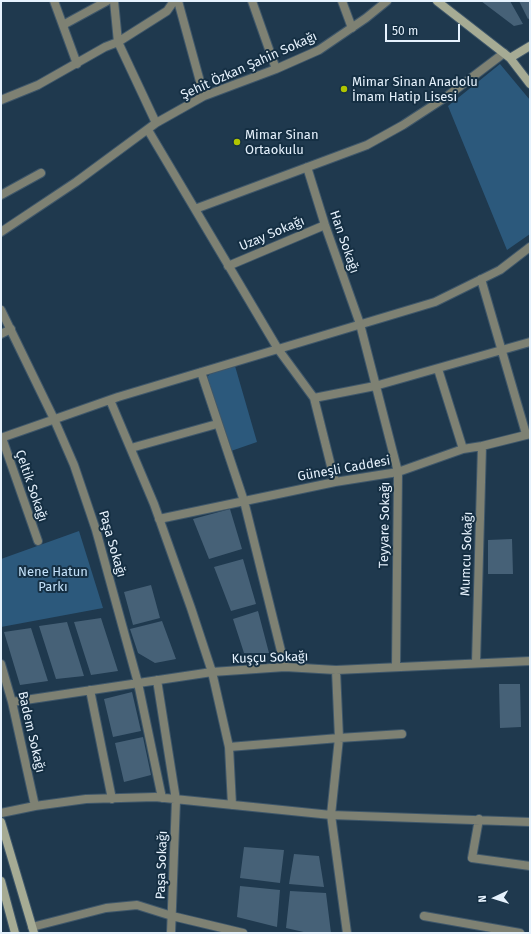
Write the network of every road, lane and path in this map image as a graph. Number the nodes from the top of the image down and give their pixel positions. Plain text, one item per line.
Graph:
1 (54, 1) edge
2 (107, 1) edge
3 (114, 1) edge
4 (174, 1) edge
5 (178, 1) edge
6 (252, 1) edge
7 (342, 1) edge
8 (386, 1) edge
9 (437, 1) edge
10 (63, 25) junction
11 (352, 28) junction
12 (118, 42) junction
13 (530, 46) edge
14 (507, 56) junction
15 (77, 64) junction
16 (276, 69) junction
17 (530, 84) edge
18 (204, 96) junction
19 (1, 100) edge
20 (156, 123) junction
21 (148, 130) junction
22 (307, 167) junction
23 (41, 173) dead end
24 (1, 195) edge
25 (194, 209) junction
26 (325, 225) junction
27 (1, 232) edge
28 (530, 247) edge
29 (228, 266) junction
30 (481, 279) junction
31 (1, 310) edge
32 (360, 324) junction
33 (11, 329) junction
34 (1, 334) edge
35 (530, 342) edge
36 (278, 349) junction
37 (501, 350) junction
38 (438, 369) junction
39 (201, 372) junction
40 (375, 386) junction
41 (314, 398) junction
42 (110, 400) junction
43 (54, 419) junction
44 (217, 424) junction
45 (528, 434) edge
46 (2, 438) edge
47 (482, 446) junction
48 (131, 448) junction
49 (463, 449) junction
50 (398, 472) junction
51 (335, 482) junction
52 (244, 501) junction
53 (159, 519) junction
54 (38, 541) dead end
55 (530, 661) edge
56 (476, 663) junction
57 (1, 664) edge
58 (286, 667) junction
59 (396, 667) junction
60 (336, 670) junction
61 (212, 672) junction
62 (157, 680) junction
63 (138, 683) junction
64 (90, 690) junction
65 (12, 702) junction
66 (402, 734) dead end
67 (339, 738) junction
68 (229, 747) junction
69 (162, 798) junction
70 (112, 799) junction
71 (176, 800) junction
72 (232, 805) junction
73 (35, 806) junction
74 (1, 813) edge
75 (331, 815) junction
76 (478, 819) junction
77 (1, 822) edge
78 (530, 822) edge
79 (530, 866) edge
80 (1, 881) edge
81 (172, 916) junction
82 (424, 916) dead end
83 (33, 930) edge
84 (15, 933) edge
85 (171, 933) edge
86 (243, 933) edge
87 (347, 933) edge
88 (520, 933) edge

1 - 10 street
2 - 10 street
3 - 12 street
4 - 12 street
5 - 18 street
6 - 16 street
7 - 11 street
8 - 11 street, Şehit Özkan Şahin Sokağı
9 - 14 main road
10 - 15 street
11 - 16 street, Şehit Özkan Şahin Sokağı
12 - 15 street
12 - 20 street
13 - 14 main road
14 - 17 main road
14 - 22 street
15 - 19 street
16 - 18 street, Şehit Özkan Şahin Sokağı
18 - 20 street, Şehit Özkan Şahin Sokağı
20 - 21 street, Şehit Özkan Şahin Sokağı
21 - 25 street
21 - 27 street, Şehit Özkan Şahin Sokağı
22 - 25 street
22 - 26 street, Han Sokağı
23 - 24 street
25 - 29 street
26 - 29 street, Uzay Sokağı
26 - 32 street, Han Sokağı
28 - 30 street
29 - 36 street
30 - 32 street
30 - 37 street
31 - 33 street, Paşa Sokağı
32 - 36 street
32 - 40 street, Han Sokağı
33 - 34 street
33 - 43 street, Paşa Sokağı
35 - 37 street
36 - 39 street
36 - 41 street
37 - 38 street
37 - 45 street
38 - 40 street
38 - 49 street
39 - 42 street
39 - 44 street
40 - 41 street
40 - 50 street, Teyyare Sokağı
41 - 51 street
42 - 43 street
42 - 48 street
43 - 46 street
43 - 63 street, Paşa Sokağı
44 - 48 street
44 - 52 street
45 - 47 street, Güneşli Caddesi
46 - 54 street, Çeltik Sokağı
47 - 49 street, Güneşli Caddesi
47 - 56 street, Mumcu Sokağı
48 - 53 street
49 - 50 street, Güneşli Caddesi
50 - 51 street, Güneşli Caddesi
50 - 59 street, Teyyare Sokağı
51 - 52 street, Güneşli Caddesi
52 - 53 street, Güneşli Caddesi
52 - 58 street
53 - 61 street
55 - 56 street, Kuşçu Sokağı
56 - 59 street, Kuşçu Sokağı
57 - 65 street, Badem Sokağı
58 - 60 street, Kuşçu Sokağı
58 - 61 street, Kuşçu Sokağı
59 - 60 street, Kuşçu Sokağı
60 - 67 street
61 - 62 street, Kuşçu Sokağı
61 - 68 street
62 - 63 street, Kuşçu Sokağı
62 - 71 street, Paşa Sokağı
63 - 64 street, Kuşçu Sokağı
63 - 69 street, Paşa Sokağı
64 - 65 street, Kuşçu Sokağı
64 - 70 street
65 - 73 street, Badem Sokağı
66 - 67 street
67 - 68 street
67 - 75 street
68 - 72 street
69 - 70 street
69 - 71 street
70 - 73 street
71 - 72 street
71 - 81 street, Paşa Sokağı
72 - 75 street
73 - 74 street
75 - 76 street
75 - 87 street
76 - 78 street
76 - 79 street
77 - 83 main road
80 - 84 main road
81 - 83 street
81 - 85 street, Paşa Sokağı
81 - 86 street
82 - 88 street

